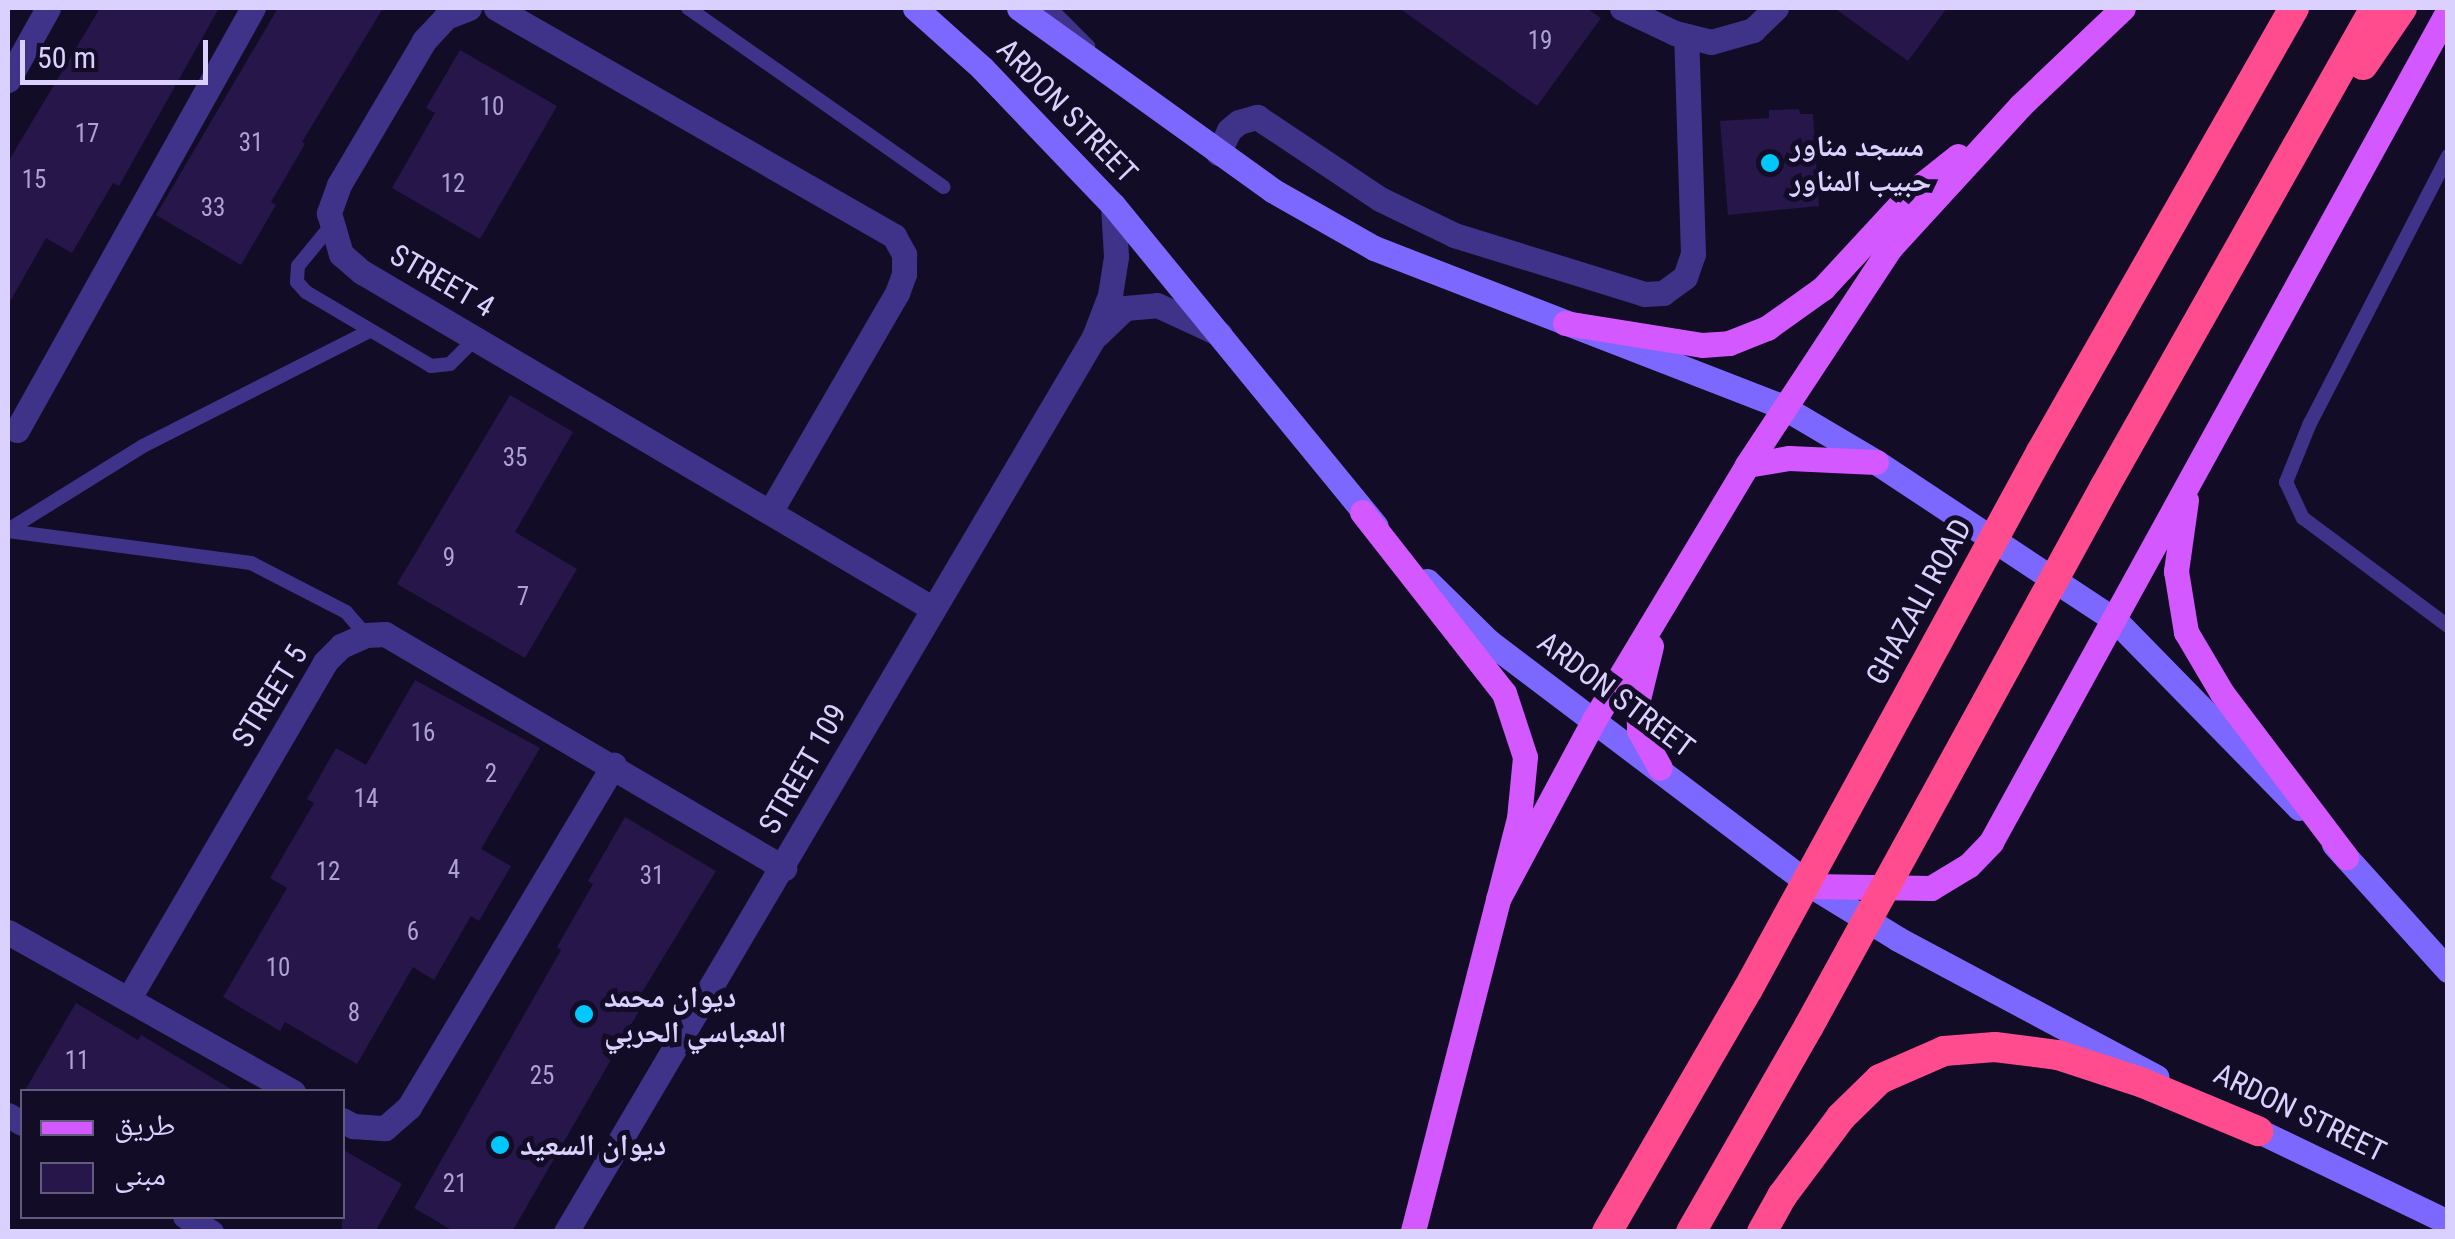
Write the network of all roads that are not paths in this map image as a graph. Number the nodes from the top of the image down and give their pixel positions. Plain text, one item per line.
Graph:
1 (48, 8) edge
2 (253, 8) edge
3 (464, 8) edge
4 (496, 8) edge
5 (688, 8) edge
6 (915, 8) edge
7 (1020, 8) edge
8 (1050, 8) edge
9 (1622, 8) edge
10 (1776, 8) edge
11 (2124, 8) edge
12 (2294, 8) edge
13 (2375, 8) edge
14 (2402, 8) edge
15 (2448, 10) edge
16 (1686, 36) junction
17 (8, 80) edge
18 (1134, 93) junction
19 (2020, 106) junction
20 (1218, 153) junction
21 (2448, 156) edge
22 (944, 187) dead end
23 (1113, 205) junction
24 (330, 227) junction
25 (2228, 268) junction
26 (1565, 323) junction
27 (370, 331) junction
28 (1220, 334) junction
29 (1094, 337) junction
30 (476, 338) junction
31 (1783, 407) junction
32 (17, 430) dead end
33 (2206, 447) junction
34 (1876, 462) junction
35 (1746, 465) junction
36 (770, 512) junction
37 (1362, 512) junction
38 (8, 531) edge
39 (1672, 590) junction
40 (932, 608) junction
41 (2114, 620) junction
42 (2448, 626) edge
43 (366, 634) junction
44 (1594, 720) junction
45 (614, 766) junction
46 (1660, 768) junction
47 (2346, 856) junction
48 (784, 868) junction
49 (1812, 886) junction
50 (1498, 899) junction
51 (8, 932) edge
52 (2448, 970) edge
53 (129, 998) junction
54 (287, 1089) edge
55 (345, 1122) edge
56 (2258, 1132) junction
57 (190, 1219) edge
58 (2448, 1222) edge
59 (212, 1232) edge
60 (566, 1232) edge
61 (1413, 1232) edge
62 (1606, 1232) edge
63 (1691, 1232) edge
64 (1762, 1232) edge

1 - 17 street
2 - 32 street
3 - 24 street
4 - 36 street
5 - 22 lane
6 - 23 main road, ARDON STREET
7 - 18 main road, ARDON STREET
8 - 18 lane
9 - 16 street
10 - 16 street
11 - 19 main road
12 - 62 highway, GHAZALI ROAD, bridge
13 - 25 highway
14 - 25 highway
15 - 33 main road
16 - 20 street
18 - 20 main road, ARDON STREET
19 - 26 main road
19 - 31 main road
20 - 26 main road, ARDON STREET
21 - 42 lane
23 - 28 main road, ARDON STREET
23 - 29 street, STREET 109
24 - 27 lane
24 - 30 street, STREET 4
25 - 63 highway, bridge
26 - 31 main road, ARDON STREET
27 - 30 lane
27 - 38 lane
28 - 29 street, STREET 109
28 - 37 main road, ARDON STREET
29 - 40 street, STREET 109
30 - 36 street, STREET 4
31 - 34 main road, ARDON STREET
31 - 35 main road
33 - 41 main road
33 - 47 main road
34 - 35 main road
34 - 41 main road, ARDON STREET
35 - 39 main road
36 - 40 street, STREET 4
37 - 44 main road, ARDON STREET
37 - 50 main road
38 - 43 lane
39 - 44 main road
39 - 46 main road
40 - 48 street, STREET 109
41 - 47 main road, ARDON STREET
41 - 49 main road
43 - 45 street
43 - 53 street, STREET 5
44 - 46 main road, ARDON STREET
44 - 50 main road
45 - 48 street
45 - 55 street
46 - 49 main road, ARDON STREET
47 - 52 main road, ARDON STREET
48 - 60 street, STREET 109
49 - 56 main road, ARDON STREET
50 - 61 main road
51 - 53 street
53 - 54 street
56 - 58 main road, ARDON STREET
56 - 64 highway
57 - 59 street

